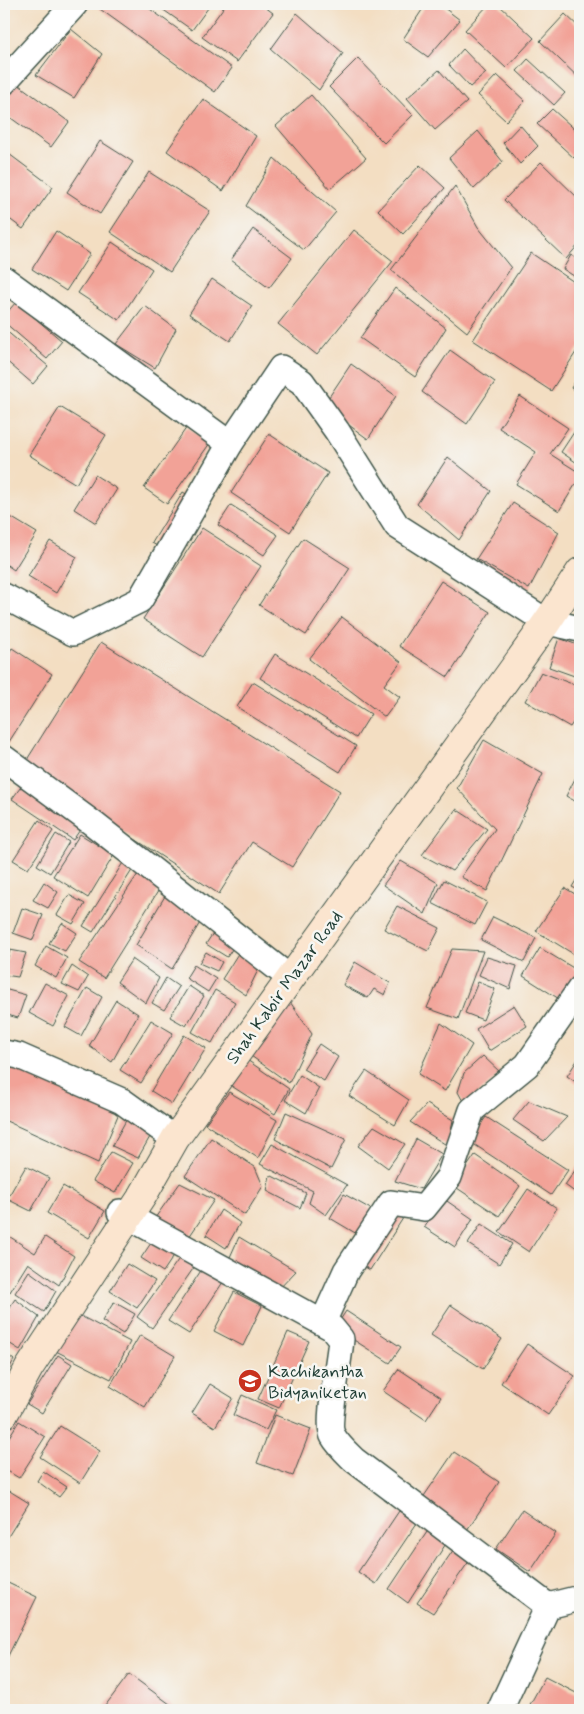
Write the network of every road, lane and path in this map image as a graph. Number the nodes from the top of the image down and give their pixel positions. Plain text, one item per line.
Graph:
1 (75, 4) edge
2 (4, 82) edge
3 (4, 279) edge
4 (230, 444) junction
5 (580, 572) edge
6 (4, 596) edge
7 (547, 622) junction
8 (580, 629) edge
9 (4, 758) edge
10 (290, 978) junction
11 (580, 989) edge
12 (4, 1053) edge
13 (175, 1139) junction
14 (125, 1214) junction
15 (323, 1322) junction
16 (4, 1414) edge
17 (580, 1598) edge
18 (548, 1606) junction
19 (500, 1710) edge

1 - 2 street
3 - 4 street
4 - 6 street
4 - 7 street
5 - 7 street, Shah Kabir Mazar Road
7 - 8 street
7 - 10 street, Shah Kabir Mazar Road
9 - 10 street
10 - 13 street, Shah Kabir Mazar Road
11 - 15 street
12 - 13 street
13 - 14 street, Shah Kabir Mazar Road
14 - 15 street
14 - 16 street, Shah Kabir Mazar Road
15 - 18 street
17 - 18 street
18 - 19 street

